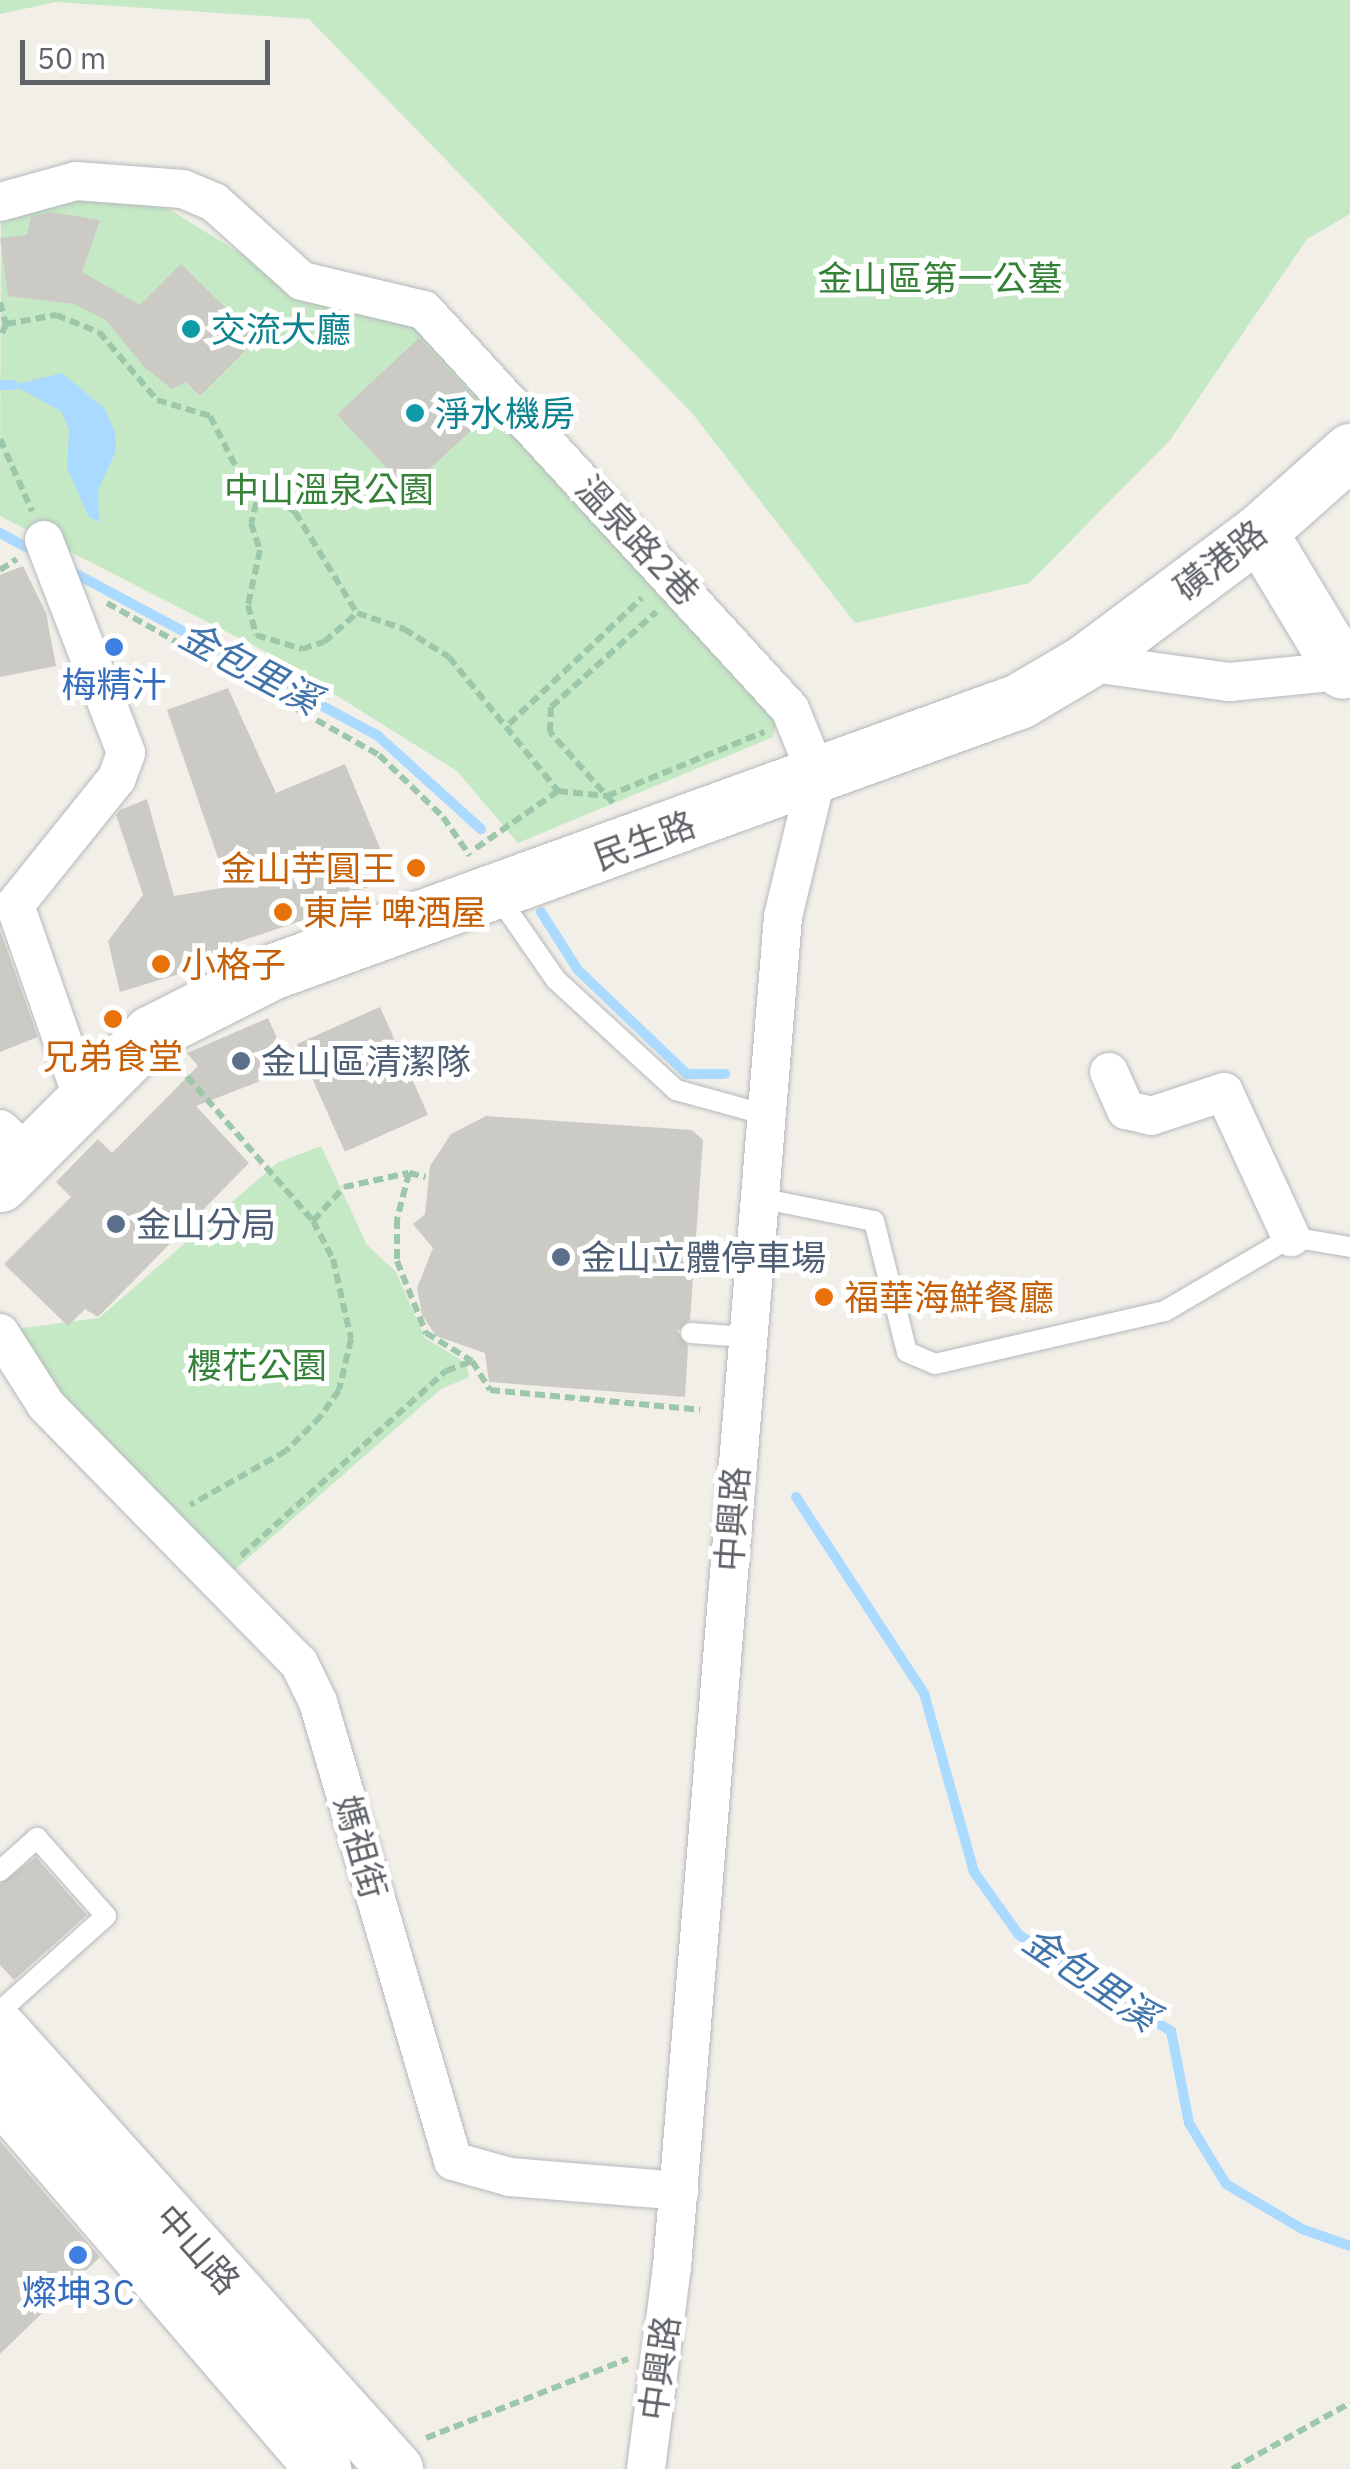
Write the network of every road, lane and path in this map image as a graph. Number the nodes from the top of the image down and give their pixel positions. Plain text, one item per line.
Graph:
1 (0, 202) edge
2 (0, 302) edge
3 (6, 324) junction
4 (0, 338) edge
5 (0, 440) edge
6 (1350, 451) edge
7 (260, 488) junction
8 (1259, 532) junction
9 (44, 540) joint
10 (60, 582) junction
11 (670, 586) junction
12 (357, 613) junction
13 (1086, 662) junction
14 (1346, 670) edge
15 (509, 724) junction
16 (797, 726) junction
17 (818, 775) junction
18 (558, 792) junction
19 (607, 796) junction
20 (646, 840) junction
21 (482, 874) junction
22 (151, 1033) junction
23 (1109, 1072) dead end
24 (82, 1096) junction
25 (766, 1115) junction
26 (9, 1156) edge
27 (409, 1174) junction
28 (426, 1177) dead end
29 (759, 1198) junction
30 (313, 1221) junction
31 (1292, 1236) junction
32 (1350, 1247) edge
33 (0, 1332) edge
34 (690, 1334) dead end
35 (746, 1337) junction
36 (472, 1360) junction
37 (0, 1376) edge
38 (46, 1406) junction
39 (700, 1410) dead end
40 (177, 1491) dead end
41 (190, 1504) junction
42 (202, 1518) dead end
43 (226, 1545) dead end
44 (0, 1871) edge
45 (0, 2011) edge
46 (0, 2030) edge
47 (0, 2092) edge
48 (679, 2191) junction
49 (672, 2266) junction
50 (662, 2346) junction
51 (1350, 2403) edge
52 (389, 2462) edge
53 (322, 2469) edge
54 (646, 2469) edge
55 (672, 2469) edge
56 (1232, 2469) edge

1 - 11 street, 溫泉路2巷
2 - 3 path
3 - 4 path
3 - 7 path
5 - 9 path
6 - 8 street, 磺港路
7 - 12 path
7 - 12 path
8 - 13 street, 磺港路
8 - 14 street
9 - 10 street
10 - 21 path
10 - 24 street
11 - 15 path
11 - 16 street, 溫泉路2巷
11 - 19 path
12 - 15 path
13 - 14 street
13 - 17 street, 民生路
15 - 18 path
16 - 17 street, 溫泉路2巷
16 - 19 path
17 - 20 street, 民生路
17 - 25 street, 中興路
18 - 19 path
18 - 21 path
19 - 20 path
20 - 21 street, 民生路
21 - 22 street, 民生路
21 - 25 lane
22 - 24 street, 民生路
22 - 30 path
23 - 31 street
24 - 26 street, 民生路
25 - 29 street, 中興路
27 - 28 path
27 - 30 path
27 - 36 path
29 - 31 lane
29 - 35 street, 中興路
30 - 41 path
31 - 32 lane
33 - 38 street, 媽祖街
34 - 35 lane
35 - 48 street, 中興路
36 - 39 path
36 - 43 path
37 - 38 street, 媽祖街
38 - 48 street, 媽祖街
40 - 41 path
41 - 42 path
44 - 45 lane
46 - 52 street, 中山路
47 - 53 street, 中山路
48 - 49 street, 中興路
49 - 50 street, 中興路
49 - 55 street, 中興路
50 - 52 path
50 - 54 street, 中興路
51 - 56 path

